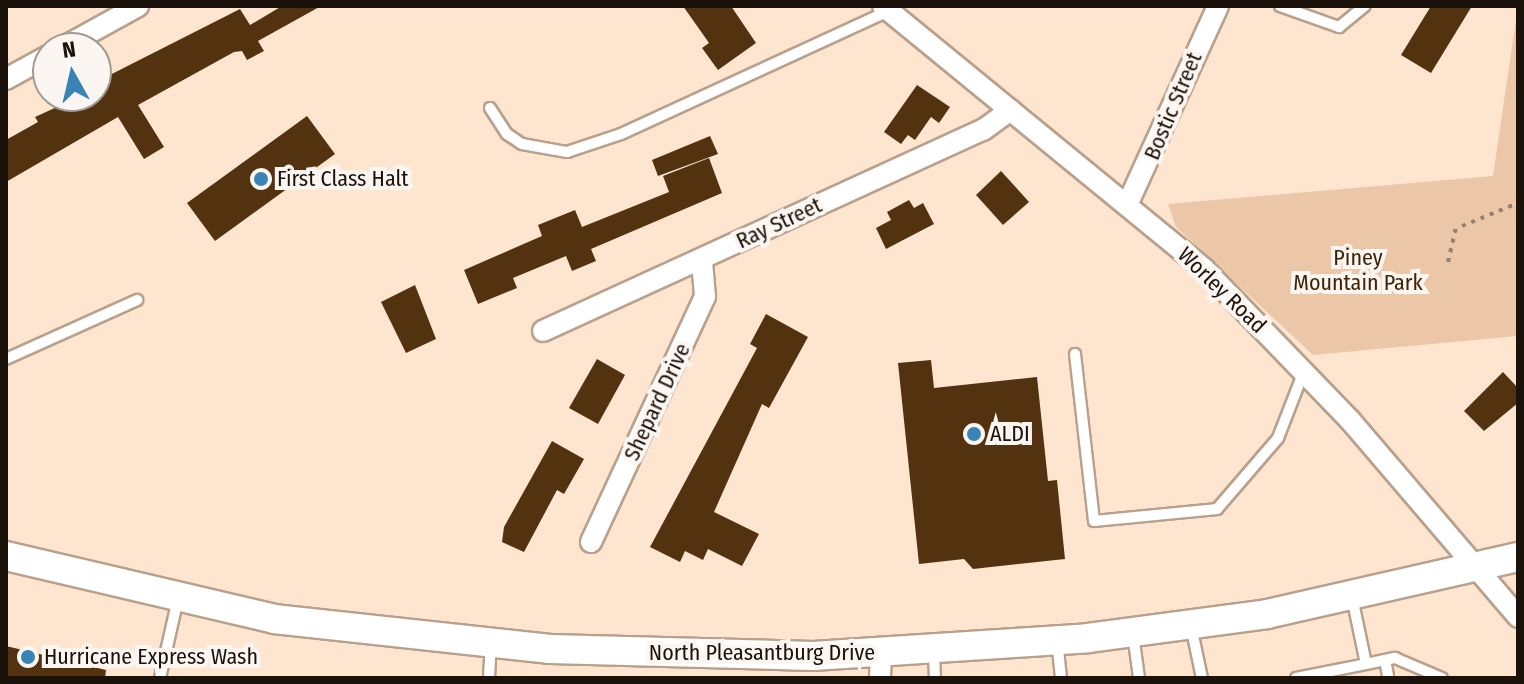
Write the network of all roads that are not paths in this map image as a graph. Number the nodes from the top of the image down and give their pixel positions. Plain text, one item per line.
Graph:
1 (138, 6) edge
2 (1218, 6) edge
3 (1280, 6) edge
4 (1365, 6) edge
5 (886, 8) edge
6 (91, 32) edge
7 (32, 65) edge
8 (6, 79) edge
9 (490, 108) dead end
10 (1011, 110) junction
11 (1127, 205) junction
12 (702, 259) junction
13 (137, 300) dead end
14 (543, 331) dead end
15 (1075, 354) dead end
16 (6, 359) edge
17 (1304, 371) junction
18 (591, 542) dead end
19 (6, 556) edge
20 (1518, 557) edge
21 (1480, 567) junction
22 (178, 597) junction
23 (1352, 597) junction
24 (1518, 617) edge
25 (1190, 624) junction
26 (1132, 632) junction
27 (1057, 640) junction
28 (492, 643) junction
29 (1385, 660) junction
30 (935, 664) edge
31 (1366, 664) junction
32 (880, 666) edge
33 (1344, 673) edge
34 (1388, 676) edge
35 (160, 678) edge
36 (489, 678) edge
37 (1061, 678) edge
38 (1139, 678) edge
39 (1202, 678) edge
40 (1300, 678) edge
41 (1442, 678) edge

1 - 6 street
2 - 11 street, Bostic Street
3 - 4 lane
5 - 9 lane
5 - 10 street, Worley Road
7 - 8 street
10 - 11 street, Worley Road
10 - 12 street, Ray Street
11 - 17 street, Worley Road
12 - 14 street, Ray Street
12 - 18 street, Shepard Drive
13 - 16 lane
15 - 17 lane
17 - 21 street, Worley Road
19 - 22 main road, North Pleasantburg Drive
20 - 21 main road, North Pleasantburg Drive
21 - 23 main road, North Pleasantburg Drive
21 - 24 street, Worley Road
22 - 28 main road, North Pleasantburg Drive
22 - 35 lane
23 - 25 main road, North Pleasantburg Drive
23 - 31 lane
25 - 26 main road, North Pleasantburg Drive
25 - 39 lane
26 - 27 main road, North Pleasantburg Drive
26 - 38 lane
27 - 30 main road, North Pleasantburg Drive
27 - 37 lane
28 - 32 main road, North Pleasantburg Drive
28 - 36 lane
29 - 31 lane
29 - 34 lane
29 - 41 lane
30 - 32 main road, North Pleasantburg Drive
31 - 33 lane
33 - 40 lane

